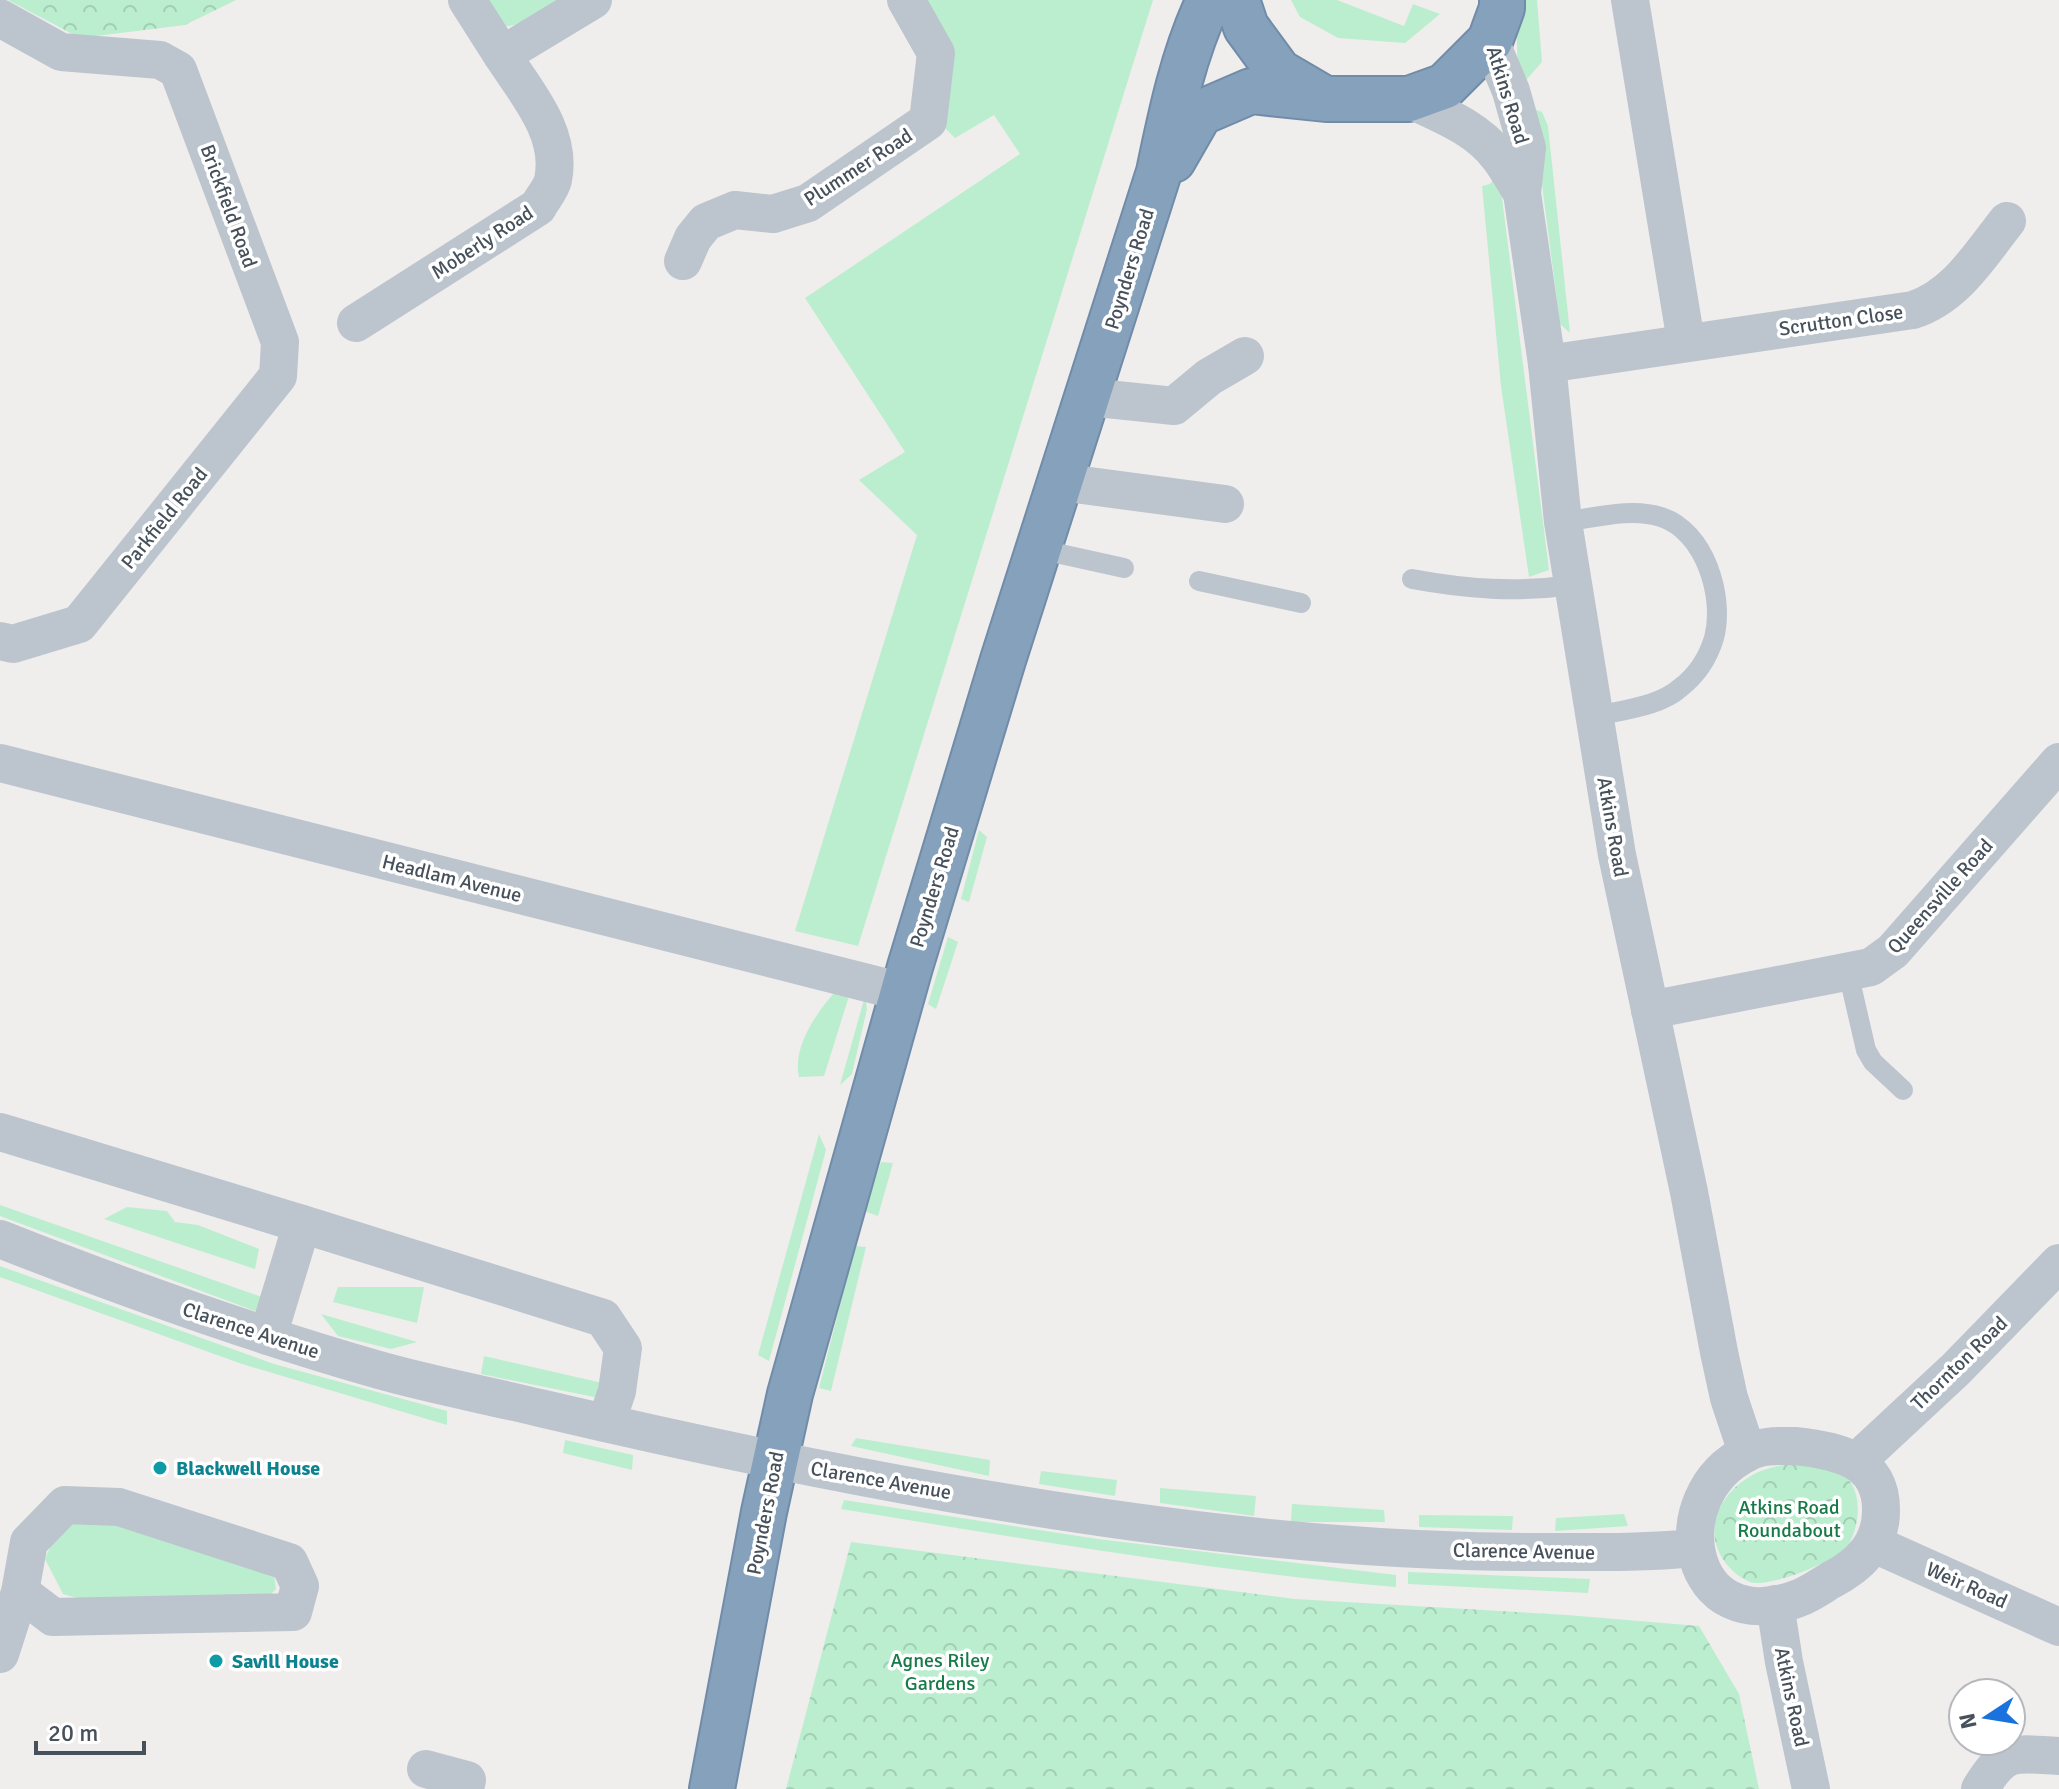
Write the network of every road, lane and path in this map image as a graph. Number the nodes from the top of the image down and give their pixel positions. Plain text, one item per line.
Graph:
1 (467, 0) edge
2 (593, 0) edge
3 (906, 0) edge
4 (1209, 0) edge
5 (1237, 0) edge
6 (1630, 0) edge
7 (0, 18) edge
8 (1496, 20) edge
9 (502, 55) junction
10 (1326, 99) junction
11 (1409, 99) junction
12 (1159, 172) junction
13 (1522, 193) junction
14 (2007, 221) dead end
15 (683, 261) dead end
16 (356, 323) dead end
17 (280, 342) joint
18 (1686, 342) junction
19 (1245, 356) dead end
20 (1547, 364) junction
21 (1088, 397) junction
22 (1060, 482) junction
23 (1225, 504) dead end
24 (1563, 522) junction
25 (1038, 549) junction
26 (1124, 568) dead end
27 (1412, 579) dead end
28 (1199, 581) dead end
29 (1572, 585) junction
30 (1301, 603) dead end
31 (0, 641) edge
32 (1593, 717) junction
33 (2059, 762) edge
34 (0, 763) edge
35 (1848, 972) junction
36 (903, 992) junction
37 (1650, 1010) junction
38 (1903, 1090) dead end
39 (0, 1132) edge
40 (302, 1224) junction
41 (0, 1239) edge
42 (2059, 1263) edge
43 (268, 1336) junction
44 (606, 1423) junction
45 (1747, 1452) junction
46 (775, 1461) junction
47 (1857, 1461) junction
48 (1874, 1544) junction
49 (1695, 1548) junction
50 (20, 1592) junction
51 (1775, 1604) junction
52 (2059, 1627) edge
53 (0, 1654) edge
54 (2059, 1756) edge
55 (426, 1769) dead end
56 (465, 1789) edge
57 (712, 1789) edge
58 (1811, 1789) edge
59 (1980, 1789) edge

1 - 9 street, Moberly Road
2 - 9 street
3 - 15 street, Plummer Road
4 - 12 highway, Poynders Road
5 - 10 highway
6 - 18 street
7 - 17 street, Brickfield Road
8 - 11 highway
8 - 13 street, Atkins Road
9 - 16 street, Moberly Road
10 - 11 highway
10 - 12 highway
11 - 13 street, Atkins Road
12 - 21 highway, Poynders Road
13 - 20 street, Atkins Road
14 - 18 street, Scrutton Close
17 - 31 street, Parkfield Road
18 - 20 street, Scrutton Close
19 - 21 street
20 - 24 street, Atkins Road
21 - 22 highway, Poynders Road
22 - 23 street
22 - 25 highway, Poynders Road
24 - 29 street, Atkins Road
24 - 32 lane
25 - 26 lane
25 - 36 highway, Poynders Road
27 - 29 lane
28 - 30 lane
29 - 32 street, Atkins Road
32 - 37 street, Atkins Road
33 - 35 street, Queensville Road
34 - 36 street, Headlam Avenue
35 - 37 street, Queensville Road
35 - 38 lane
36 - 46 highway, Poynders Road
37 - 45 street, Atkins Road
39 - 40 street
40 - 43 street
40 - 44 street
41 - 43 street, Clarence Avenue
42 - 47 street, Thornton Road
43 - 44 street, Clarence Avenue
44 - 46 street, Clarence Avenue
45 - 47 street
45 - 49 street
46 - 49 street, Clarence Avenue
46 - 57 highway, Poynders Road
47 - 48 street
48 - 51 street
48 - 52 street, Weir Road
49 - 51 street
50 - 50 street
50 - 53 street
51 - 58 street, Atkins Road
54 - 59 street
55 - 56 street

